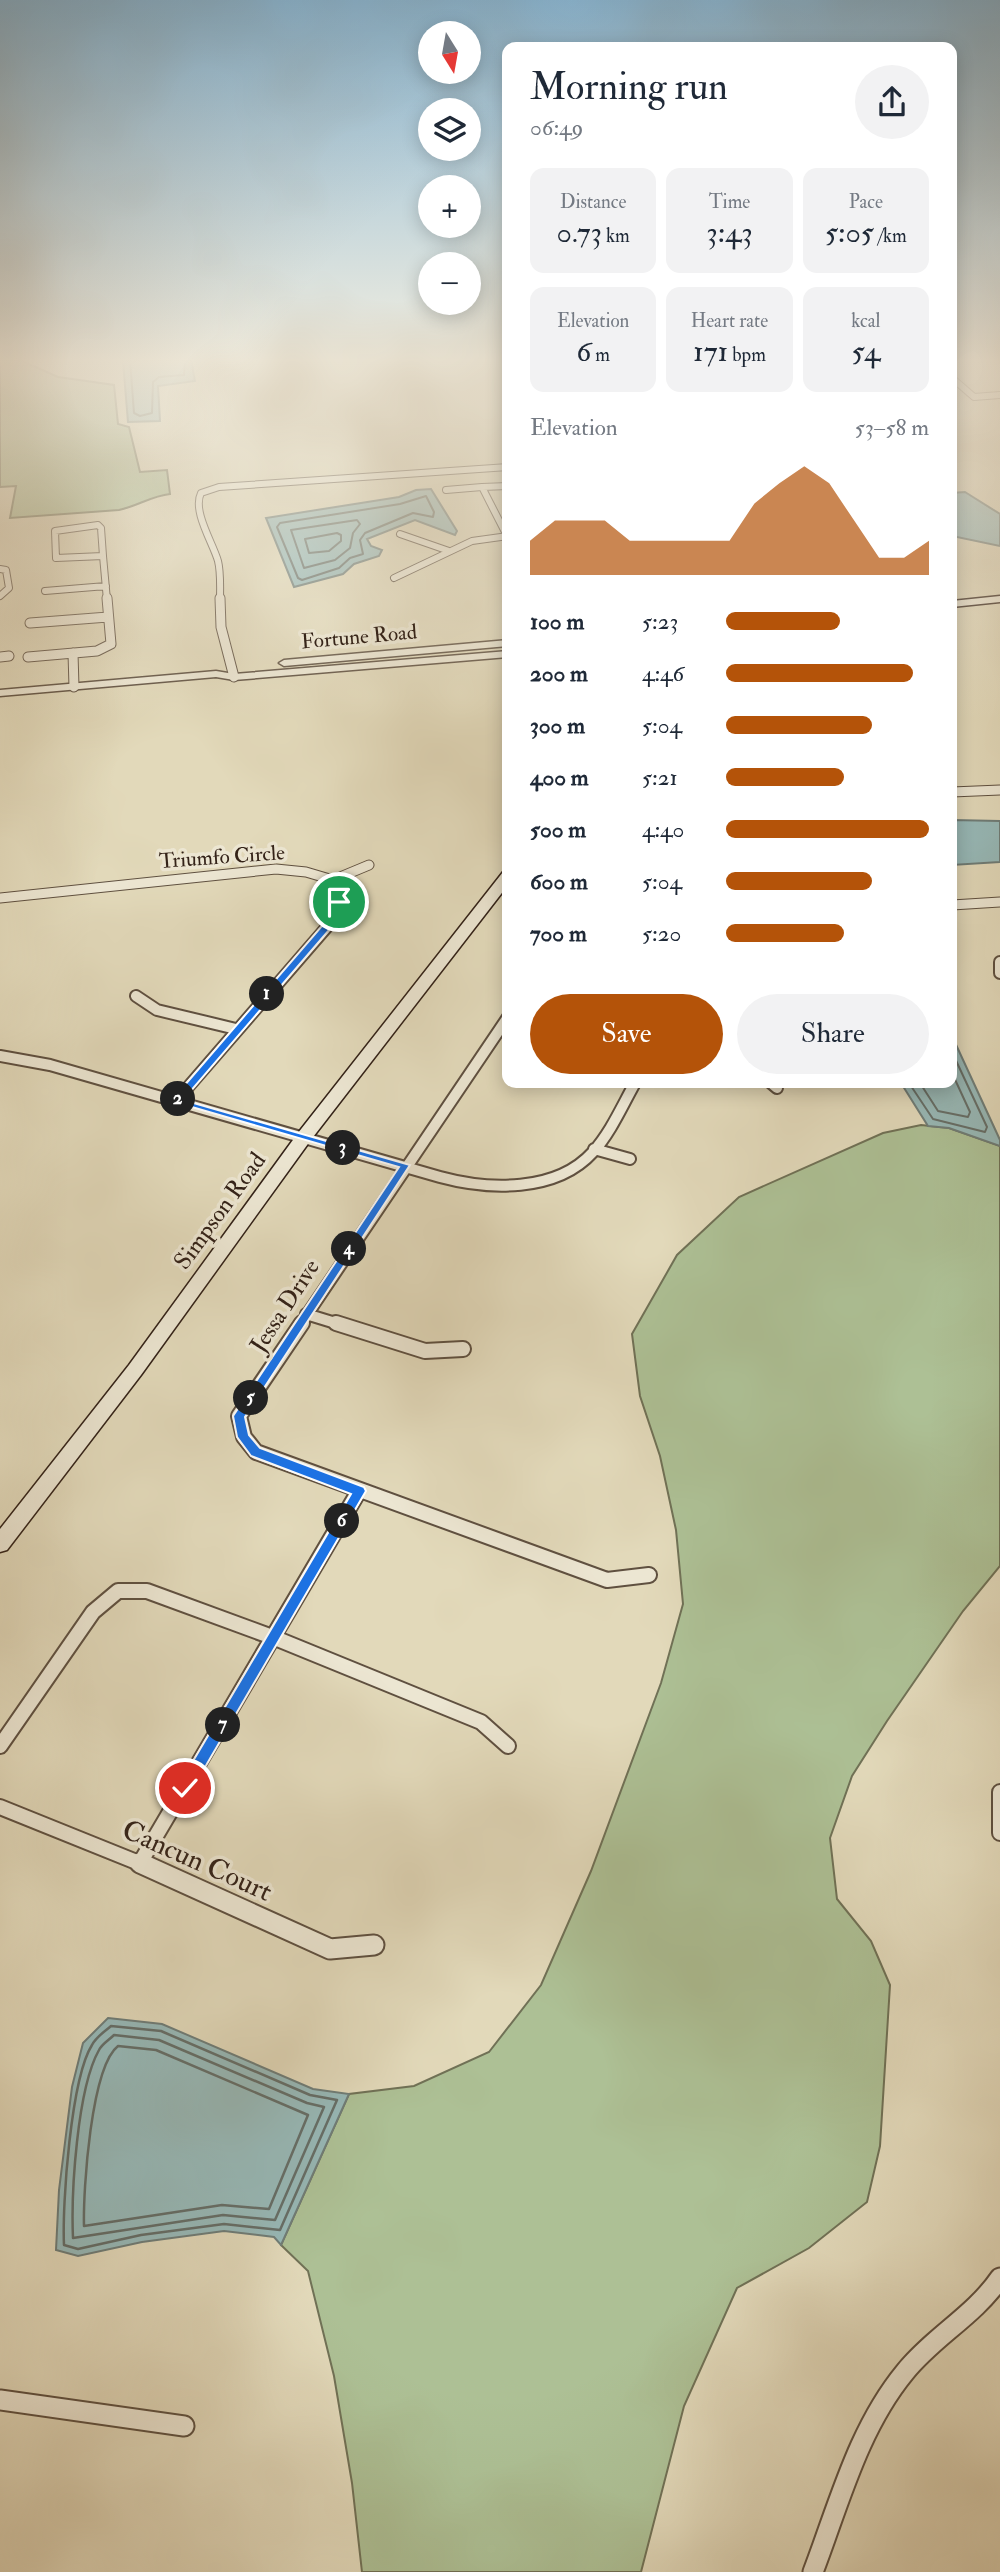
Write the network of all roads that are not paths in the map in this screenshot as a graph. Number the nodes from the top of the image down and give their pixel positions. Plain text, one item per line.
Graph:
1 (320, 480) edge
2 (502, 486) edge
3 (482, 488) junction
4 (446, 490) dead end
5 (496, 514) junction
6 (502, 514) edge
7 (502, 526) edge
8 (400, 534) dead end
9 (502, 537) edge
10 (449, 551) junction
11 (103, 556) junction
12 (0, 569) edge
13 (394, 578) dead end
14 (106, 586) junction
15 (45, 591) dead end
16 (0, 596) edge
17 (1000, 599) edge
18 (957, 603) edge
19 (1000, 610) edge
20 (957, 614) edge
21 (108, 617) junction
22 (30, 623) dead end
23 (502, 644) edge
24 (73, 653) junction
25 (502, 654) edge
26 (28, 657) dead end
27 (233, 672) junction
28 (74, 687) junction
29 (0, 693) edge
30 (1000, 790) edge
31 (957, 792) edge
32 (369, 865) dead end
33 (333, 880) junction
34 (502, 883) edge
35 (0, 898) edge
36 (1000, 902) edge
37 (957, 905) edge
38 (1000, 962) edge
39 (1000, 973) edge
40 (136, 996) dead end
41 (502, 1026) edge
42 (236, 1029) junction
43 (0, 1056) edge
44 (632, 1088) edge
45 (176, 1101) junction
46 (304, 1137) junction
47 (594, 1149) junction
48 (630, 1159) dead end
49 (405, 1165) junction
50 (306, 1314) junction
51 (463, 1349) dead end
52 (359, 1491) junction
53 (0, 1544) edge
54 (649, 1575) dead end
55 (275, 1638) junction
56 (0, 1746) edge
57 (508, 1746) dead end
58 (1000, 1792) edge
59 (0, 1807) edge
60 (1000, 1833) edge
61 (140, 1863) junction
62 (374, 1945) dead end
63 (1000, 2278) edge
64 (0, 2400) edge
65 (184, 2426) dead end
66 (813, 2572) edge

1 - 27 street
2 - 3 street
3 - 4 street
3 - 5 street
5 - 6 street
5 - 7 street
8 - 10 street
9 - 10 street
10 - 13 street
11 - 11 street
11 - 14 street
12 - 16 street
14 - 15 street
14 - 21 street
17 - 18 main road
19 - 20 main road
21 - 22 street
21 - 24 street
23 - 27 street, Fortune Road
24 - 26 street
24 - 28 street
25 - 27 street, Fortune Road
27 - 28 street, Fortune Road
28 - 29 street, Fortune Road
30 - 31 street
32 - 33 street
33 - 35 street, Triumfo Circle
33 - 42 street
34 - 46 main road, Simpson Road
36 - 37 street
38 - 39 street
40 - 42 street
41 - 49 street, Jessa Drive
42 - 45 street
43 - 45 street
44 - 47 street
45 - 46 street
46 - 49 street
46 - 53 main road, Simpson Road
47 - 48 street
47 - 49 street
49 - 50 street, Jessa Drive
50 - 51 street
50 - 52 street, Jessa Drive
52 - 54 street, Jessa Drive
52 - 55 street
55 - 56 street
55 - 57 street
55 - 61 street
58 - 60 street
59 - 61 street, Cancun Court
61 - 62 street, Cancun Court
63 - 66 street
64 - 65 street

